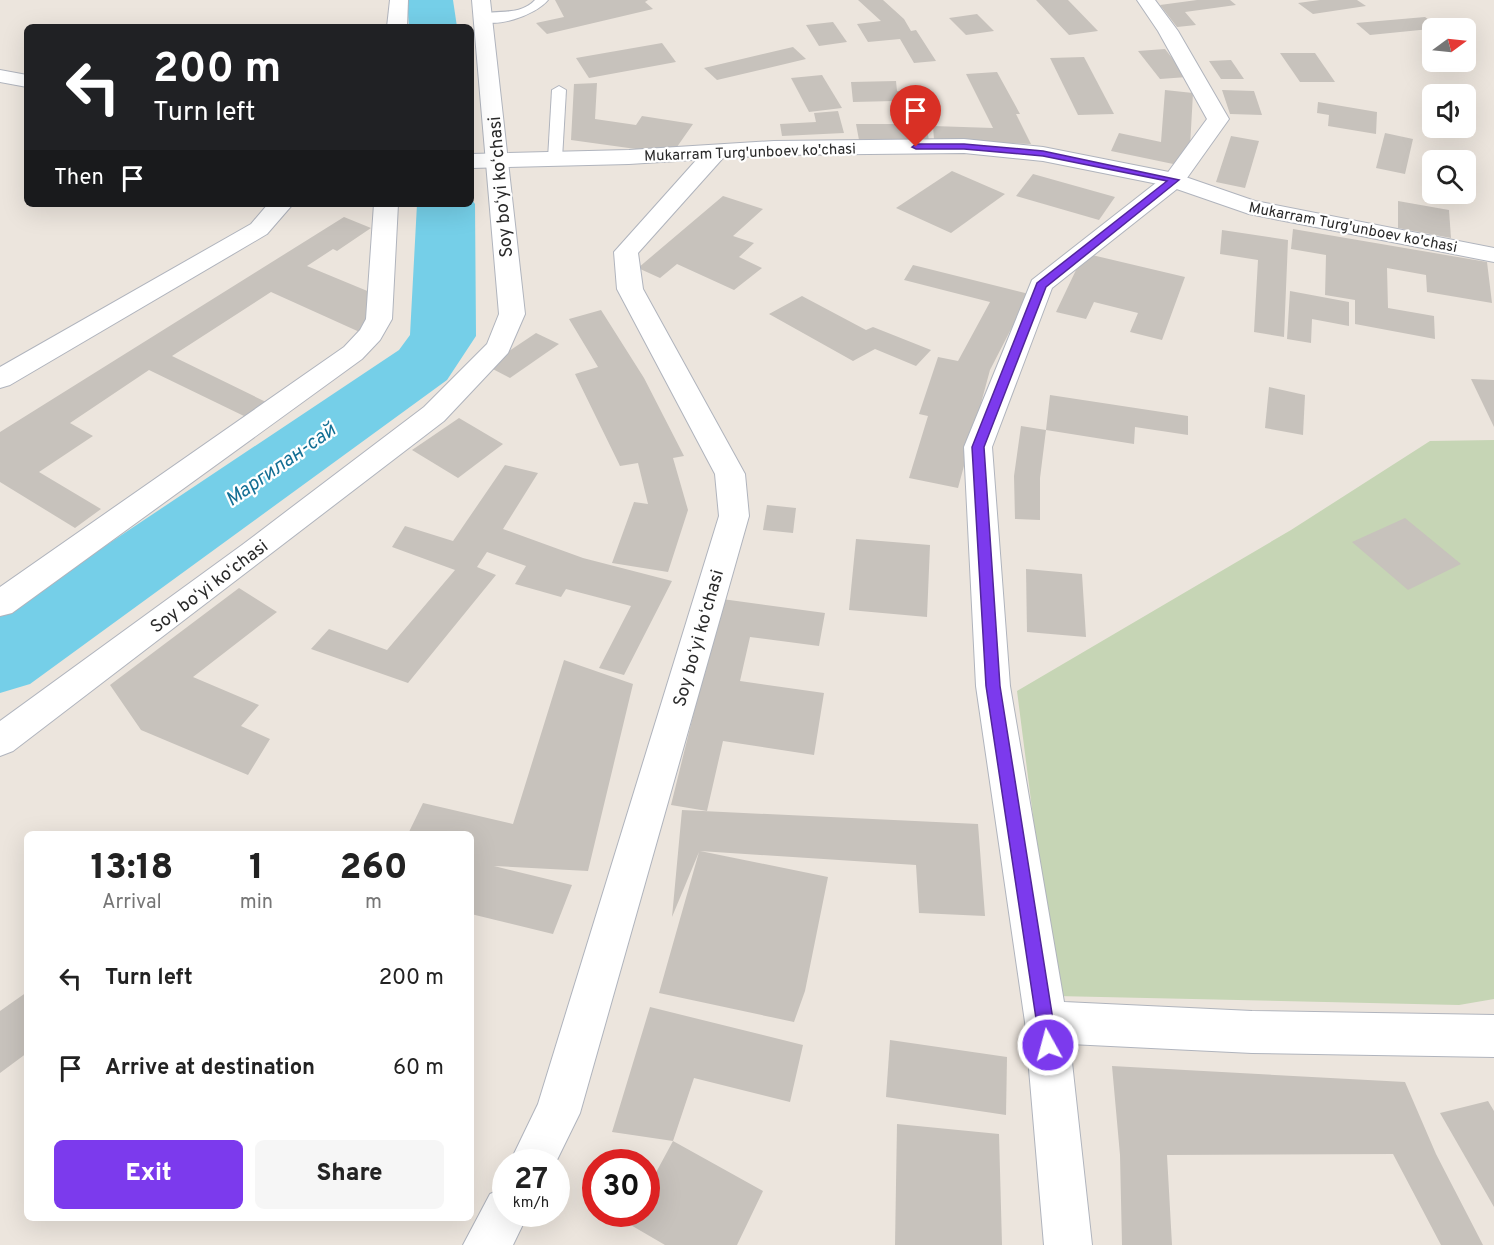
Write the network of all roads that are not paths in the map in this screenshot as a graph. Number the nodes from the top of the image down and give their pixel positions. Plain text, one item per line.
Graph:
1 (399, 0) edge
2 (542, 0) edge
3 (1146, 0) edge
4 (482, 9) edge
5 (397, 24) edge
6 (0, 76) edge
7 (24, 80) edge
8 (559, 90) dead end
9 (715, 153) junction
10 (555, 159) junction
11 (485, 161) edge
12 (1174, 180) junction
13 (278, 207) edge
14 (386, 207) edge
15 (1494, 255) edge
16 (0, 379) edge
17 (0, 604) edge
18 (0, 741) edge
19 (1046, 1022) junction
20 (1494, 1036) edge
21 (538, 1149) edge
22 (497, 1227) edge
23 (487, 1245) edge
24 (1068, 1245) edge

1 - 5 street
2 - 4 lane
3 - 12 street
4 - 11 street, Soy boʻyi koʻchasi
6 - 7 street
8 - 10 lane
9 - 10 street, Mukarram Turg'unboev ko'chasi
9 - 12 street, Mukarram Turg'unboev ko'chasi
9 - 21 street, Soy boʻyi koʻchasi
10 - 11 street, Mukarram Turg'unboev ko'chasi
11 - 18 street, Soy boʻyi koʻchasi
12 - 15 street, Mukarram Turg'unboev ko'chasi
12 - 19 street
13 - 16 street
14 - 17 street
19 - 20 street
19 - 24 street
22 - 23 street

